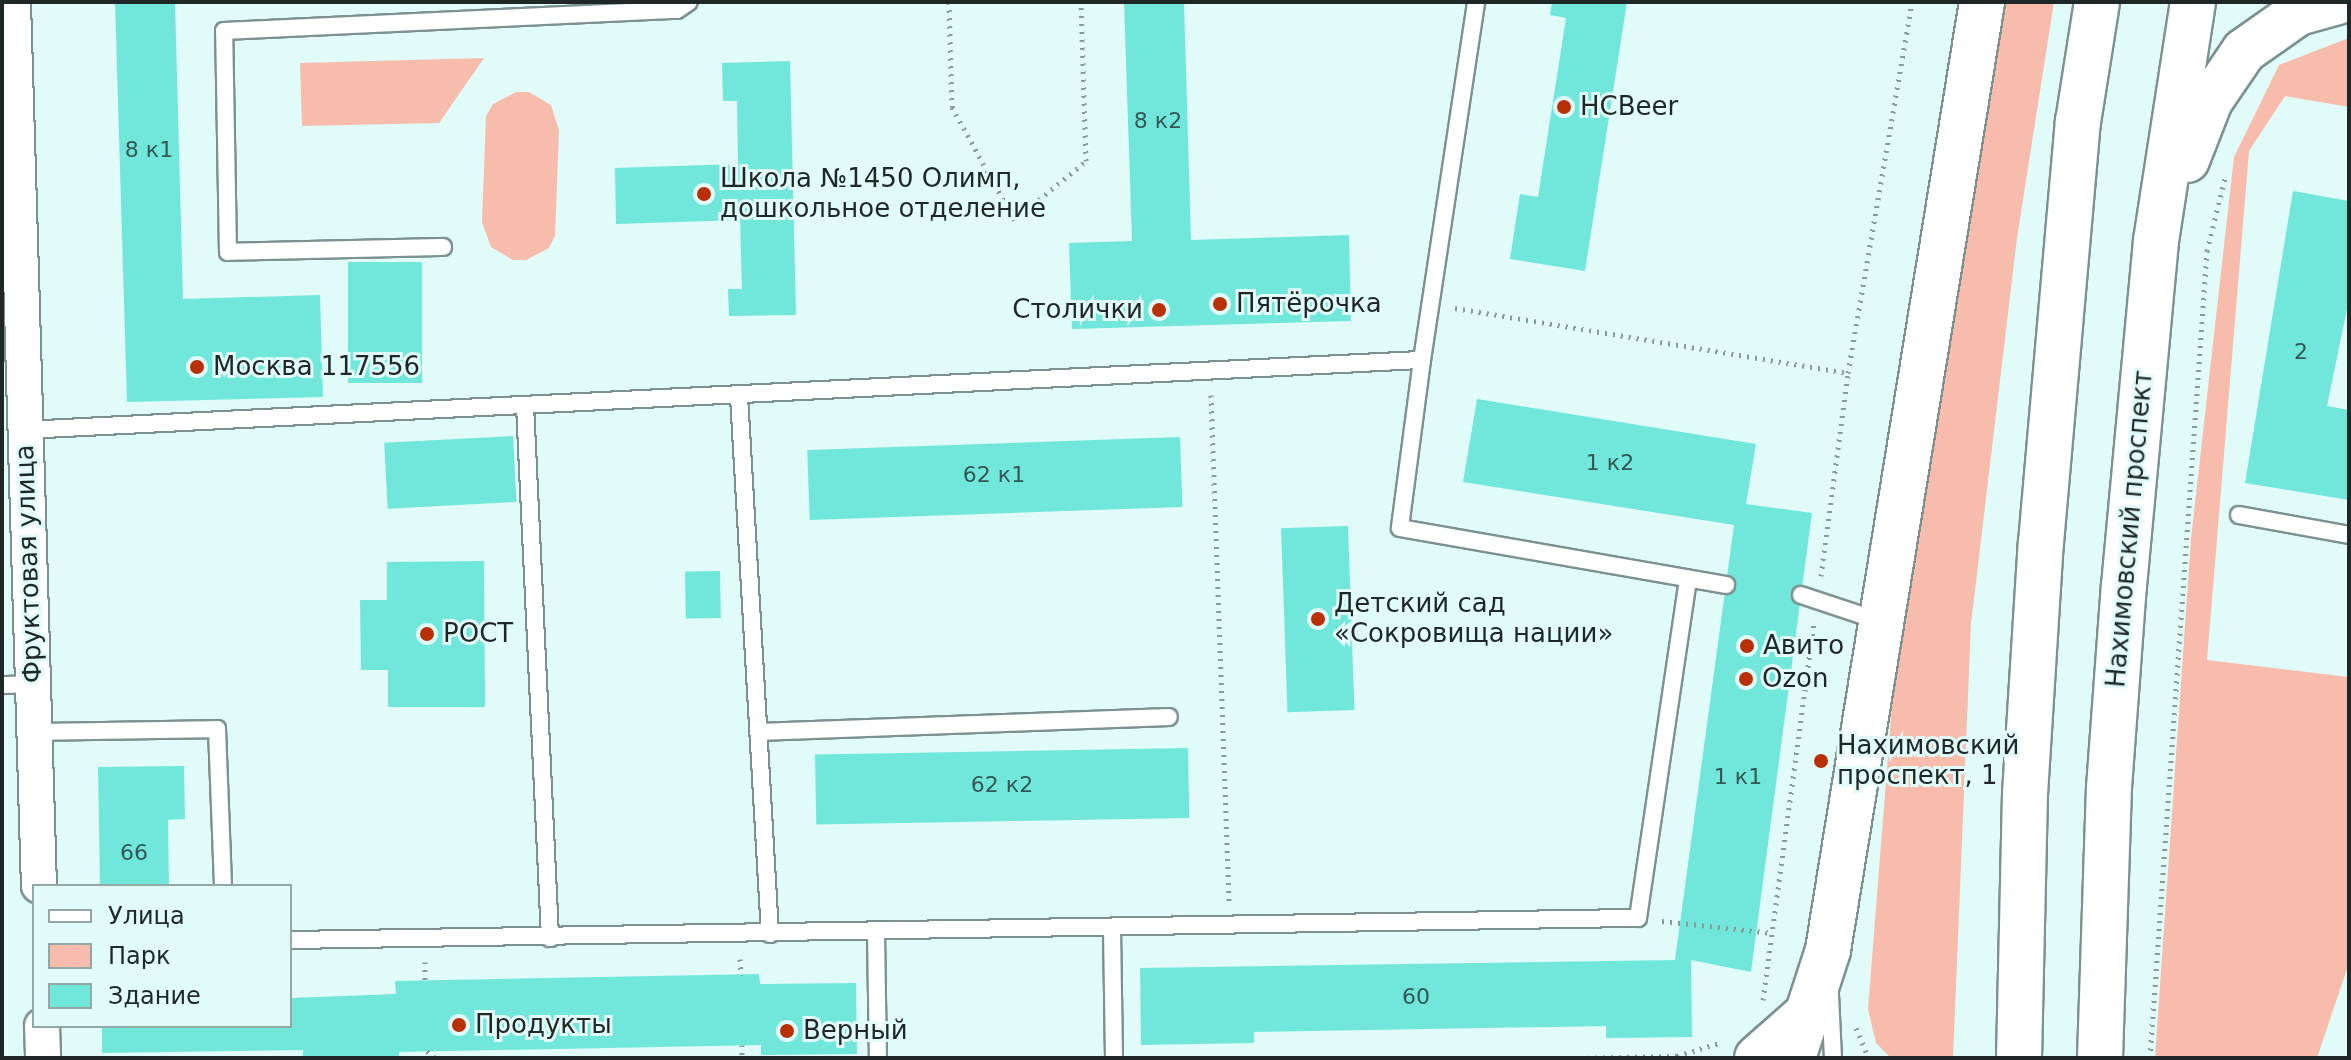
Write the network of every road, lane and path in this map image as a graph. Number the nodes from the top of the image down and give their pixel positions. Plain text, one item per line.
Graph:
1 (13, 2) edge
2 (689, 2) edge
3 (949, 2) edge
4 (1081, 2) edge
5 (1476, 2) edge
6 (1912, 2) edge
7 (1982, 2) edge
8 (2097, 2) edge
9 (2193, 2) edge
10 (2338, 2) edge
11 (8, 123) edge
12 (2228, 163) dead end
13 (2156, 241) junction
14 (443, 247) dead end
15 (1430, 304) junction
16 (1422, 360) junction
17 (1210, 370) junction
18 (1848, 373) junction
19 (739, 396) junction
20 (525, 405) junction
21 (24, 430) junction
22 (2239, 515) dead end
23 (2349, 535) edge
24 (1688, 579) junction
25 (1726, 585) dead end
26 (1801, 595) dead end
27 (1817, 601) junction
28 (1883, 623) junction
29 (18, 684) edge
30 (1169, 717) dead end
31 (34, 732) junction
32 (759, 732) junction
33 (39, 884) edge
34 (223, 884) edge
35 (1638, 918) junction
36 (1230, 927) junction
37 (1112, 929) junction
38 (876, 933) junction
39 (1772, 933) junction
40 (770, 934) junction
41 (550, 938) junction
42 (292, 940) edge
43 (1828, 950) junction
44 (1761, 1013) dead end
45 (1808, 1013) junction
46 (42, 1028) edge
47 (742, 1045) dead end
48 (427, 1051) dead end
49 (43, 1058) edge
50 (435, 1058) edge
51 (742, 1058) edge
52 (878, 1058) edge
53 (1114, 1058) edge
54 (1757, 1058) edge
55 (1793, 1058) edge
56 (1833, 1058) edge
57 (2019, 1058) edge
58 (2100, 1058) edge
59 (2150, 1058) edge

1 - 11 street, Фруктовая улица
2 - 14 lane
3 - 4 path
5 - 15 lane
6 - 18 path
7 - 28 main road
8 - 57 main road
9 - 13 main road, Нахимовский проспект
10 - 13 main road
11 - 21 street, Фруктовая улица
12 - 59 path
13 - 58 main road, Нахимовский проспект
15 - 16 lane
15 - 18 path
16 - 17 lane
16 - 24 lane
17 - 19 lane
17 - 36 path
18 - 27 path
19 - 20 lane
19 - 32 lane
20 - 21 lane
20 - 41 lane
21 - 29 street, Фруктовая улица
22 - 23 lane
24 - 25 lane
24 - 35 lane
26 - 27 lane
27 - 28 lane
27 - 39 path
28 - 43 main road
29 - 31 street, Фруктовая улица
30 - 32 lane
31 - 33 street, Фруктовая улица
31 - 34 lane
32 - 40 lane
35 - 36 lane
35 - 39 path
36 - 37 lane
37 - 38 lane
37 - 53 lane
38 - 40 lane
38 - 52 lane
39 - 44 path
40 - 41 lane
41 - 42 lane
43 - 45 main road
43 - 56 lane
45 - 54 main road
45 - 55 main road
46 - 49 street
47 - 51 path
48 - 50 path

